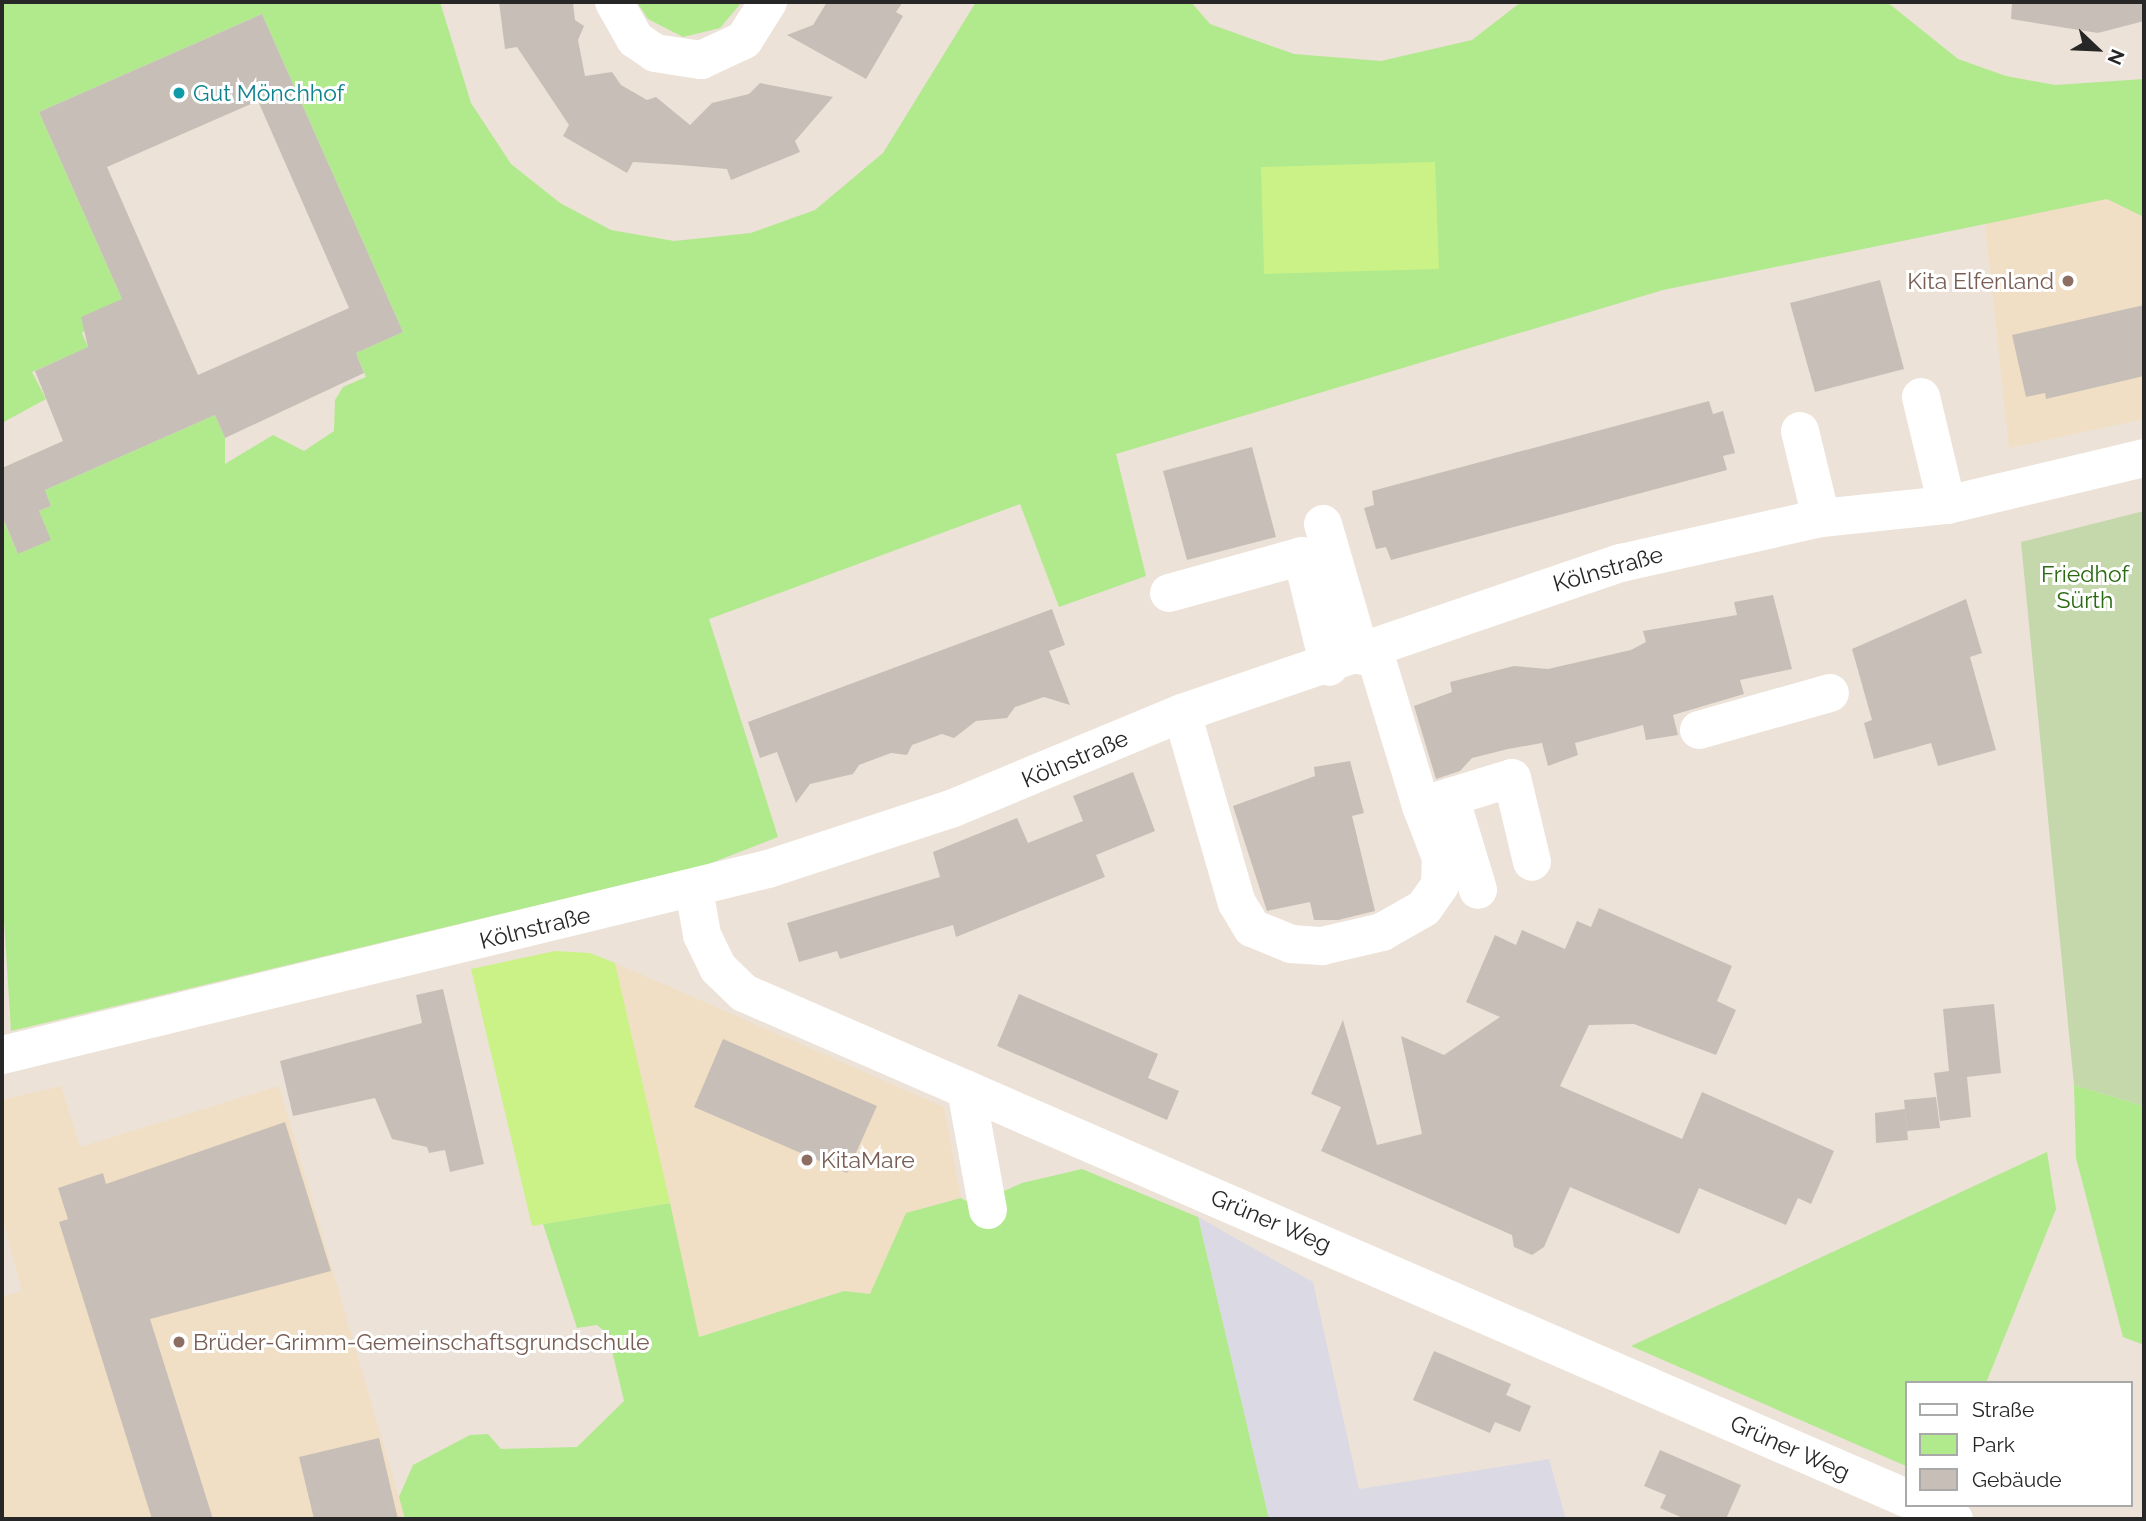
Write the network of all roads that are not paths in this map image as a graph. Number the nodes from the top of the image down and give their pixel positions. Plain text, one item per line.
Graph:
1 (614, 2) edge
2 (768, 2) edge
3 (1921, 397) dead end
4 (1800, 432) dead end
5 (2144, 458) edge
6 (1947, 505) junction
7 (1821, 518) junction
8 (1323, 524) dead end
9 (1168, 593) dead end
10 (1355, 658) junction
11 (1830, 693) dead end
12 (1182, 713) junction
13 (1699, 730) dead end
14 (1436, 801) junction
15 (1532, 862) dead end
16 (694, 889) junction
17 (1478, 890) dead end
18 (2, 1055) edge
19 (966, 1089) junction
20 (988, 1210) dead end
21 (1904, 1498) edge
22 (1927, 1507) edge
23 (1954, 1519) edge

1 - 2 street
3 - 6 street
4 - 7 street
5 - 6 street, Kölnstraße
6 - 7 street, Kölnstraße
7 - 10 street, Kölnstraße
8 - 10 street
9 - 10 street
10 - 12 street, Kölnstraße
10 - 14 street
11 - 13 street
12 - 14 street
12 - 16 street, Kölnstraße
14 - 15 street
14 - 17 street
16 - 18 street, Kölnstraße
16 - 19 street, Grüner Weg
19 - 20 street
19 - 21 street, Grüner Weg
22 - 23 street

